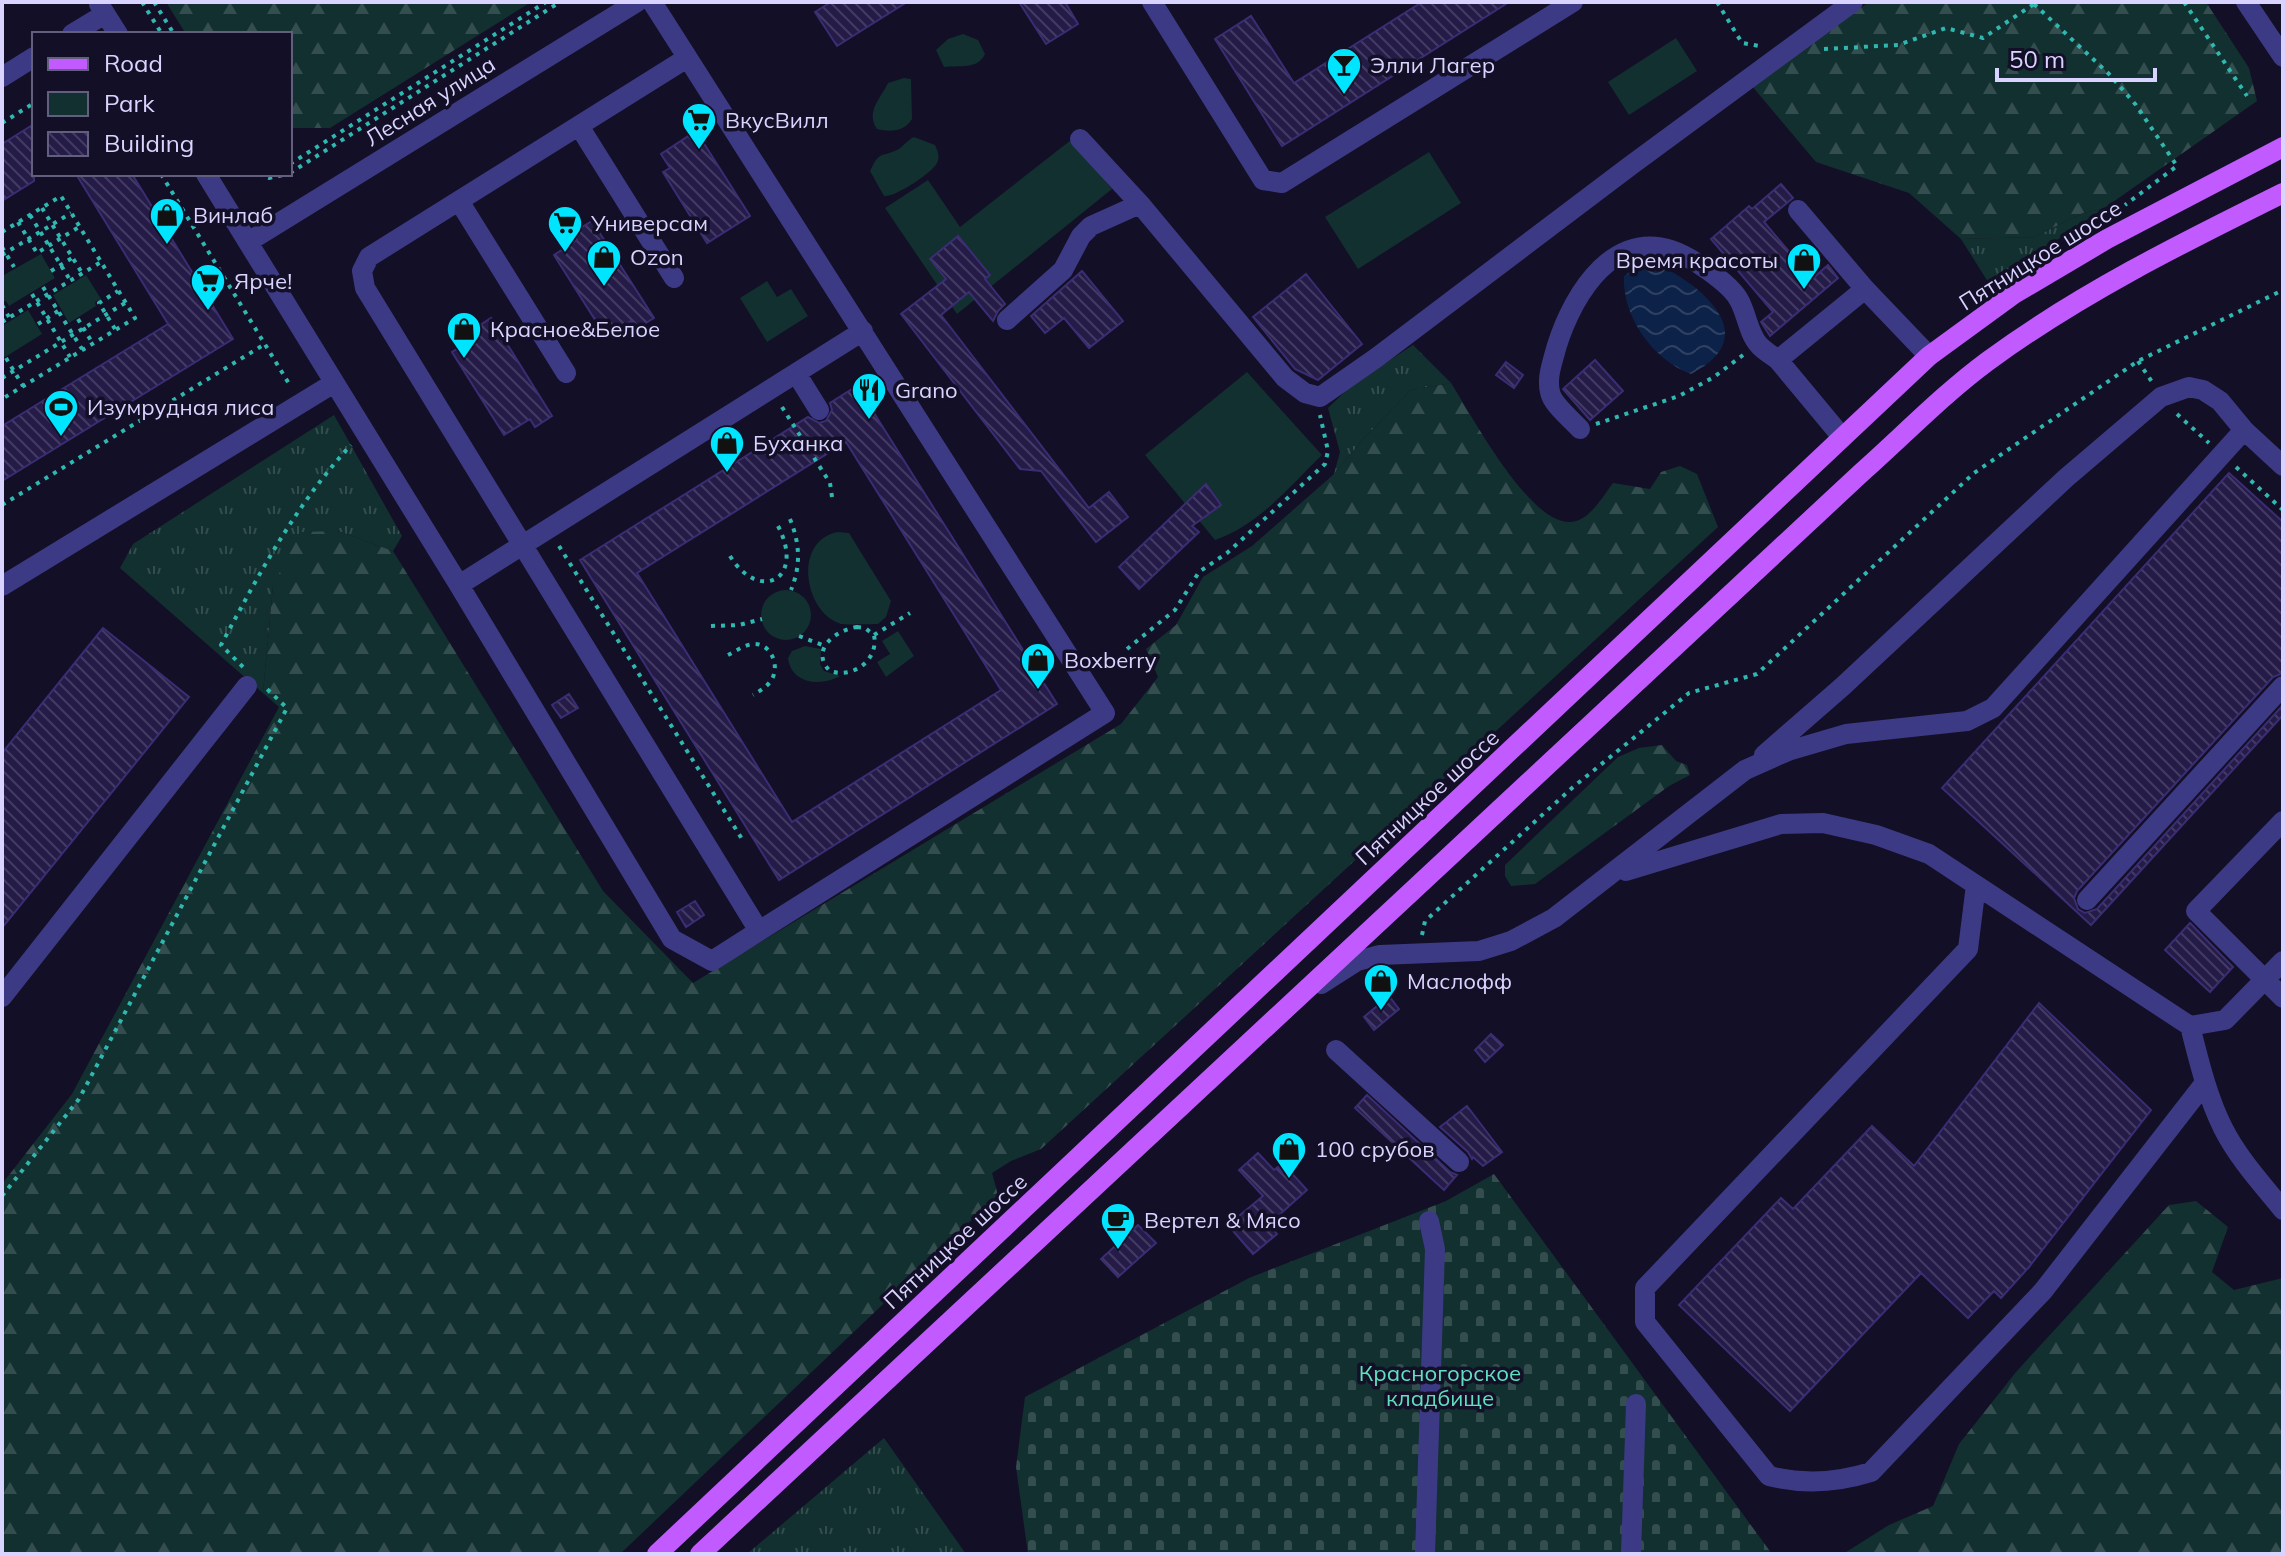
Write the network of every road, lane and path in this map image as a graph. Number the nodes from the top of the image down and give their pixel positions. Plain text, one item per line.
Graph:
1 (142, 2) edge
2 (154, 2) edge
3 (546, 2) edge
4 (560, 2) edge
5 (637, 2) edge
6 (652, 2) edge
7 (1573, 2) edge
8 (1717, 2) edge
9 (1853, 2) edge
10 (2184, 2) edge
11 (2246, 2) edge
12 (2033, 3) edge
13 (1157, 4) edge
14 (102, 8) edge
15 (74, 32) edge
16 (117, 32) edge
17 (161, 32) edge
18 (173, 32) edge
19 (1787, 51) junction
20 (2283, 57) edge
21 (32, 58) edge
22 (687, 58) junction
23 (2, 77) edge
24 (2247, 96) dead end
25 (32, 104) edge
26 (2, 123) edge
27 (579, 126) junction
28 (1080, 139) dead end
29 (2283, 147) edge
30 (292, 163) edge
31 (292, 171) edge
32 (162, 176) edge
33 (207, 176) edge
34 (2283, 193) edge
35 (459, 201) junction
36 (1140, 204) junction
37 (42, 208) junction
38 (1798, 210) dead end
39 (71, 213) junction
40 (2114, 213) dead end
41 (30, 215) junction
42 (18, 222) junction
43 (52, 225) junction
44 (80, 227) junction
45 (2, 232) edge
46 (40, 232) junction
47 (29, 239) junction
48 (61, 239) junction
49 (248, 242) junction
50 (49, 246) junction
51 (2, 247) edge
52 (4, 254) edge
53 (72, 258) junction
54 (101, 262) junction
55 (60, 265) junction
56 (14, 267) dead end
57 (51, 271) dead end
58 (82, 273) junction
59 (674, 278) dead end
60 (70, 280) junction
61 (43, 287) dead end
62 (1865, 289) junction
63 (2283, 290) edge
64 (118, 291) junction
65 (32, 294) dead end
66 (48, 294) junction
67 (36, 301) junction
68 (125, 303) junction
69 (2, 305) edge
70 (58, 311) junction
71 (106, 315) junction
72 (9, 317) junction
73 (46, 318) junction
74 (78, 319) dead end
75 (1007, 320) dead end
76 (2, 322) edge
77 (38, 324) dead end
78 (83, 328) junction
79 (115, 330) junction
80 (863, 331) junction
81 (73, 335) junction
82 (61, 342) junction
83 (93, 344) junction
84 (265, 344) junction
85 (1757, 344) junction
86 (82, 350) junction
87 (1929, 356) junction
88 (6, 358) dead end
89 (70, 358) junction
90 (1778, 360) junction
91 (13, 371) junction
92 (566, 373) dead end
93 (796, 373) junction
94 (2, 378) edge
95 (334, 383) junction
96 (23, 386) junction
97 (1320, 397) junction
98 (2, 399) edge
99 (301, 403) junction
100 (782, 407) dead end
101 (819, 410) dead end
102 (1580, 429) joint
103 (2244, 430) junction
104 (364, 431) junction
105 (1842, 437) junction
106 (2283, 466) edge
107 (832, 497) dead end
108 (2, 505) edge
109 (790, 519) dead end
110 (778, 526) dead end
111 (548, 529) junction
112 (523, 545) junction
113 (730, 556) dead end
114 (459, 585) junction
115 (2, 586) edge
116 (791, 590) dead end
117 (910, 613) dead end
118 (762, 619) dead end
119 (711, 626) dead end
120 (874, 635) junction
121 (799, 636) dead end
122 (825, 646) junction
123 (1127, 649) dead end
124 (728, 655) dead end
125 (255, 683) junction
126 (2283, 686) edge
127 (753, 695) dead end
128 (1745, 770) junction
129 (2283, 821) edge
130 (742, 839) dead end
131 (1611, 876) junction
132 (1976, 885) junction
133 (2087, 900) dead end
134 (759, 931) junction
135 (1426, 952) junction
136 (2283, 961) edge
137 (2265, 980) junction
138 (2, 997) edge
139 (2283, 998) edge
140 (1271, 1021) junction
141 (2190, 1026) junction
142 (1336, 1050) dead end
143 (2204, 1084) junction
144 (1459, 1162) dead end
145 (2, 1196) edge
146 (2283, 1210) edge
147 (1429, 1221) dead end
148 (1636, 1404) dead end
149 (657, 1554) edge
150 (700, 1554) edge
151 (1425, 1554) edge
152 (1631, 1554) edge

1 - 17 path
2 - 18 path
3 - 30 path
4 - 31 path
5 - 49 street, Лесная улица
6 - 22 street
7 - 13 street
8 - 19 path
9 - 19 street
10 - 24 path
11 - 20 street
12 - 19 path
12 - 40 path
14 - 15 street
14 - 16 street
19 - 97 street
21 - 23 street
22 - 27 street
22 - 80 street
25 - 26 path
27 - 35 street
27 - 59 street
28 - 36 street
29 - 87 main road, Пятницкое шоссе
32 - 84 path
33 - 49 street
34 - 140 main road
35 - 92 street
35 - 112 street
36 - 75 street
36 - 97 street
37 - 39 path
37 - 41 path
37 - 43 path
38 - 62 street
39 - 43 path
39 - 44 path
41 - 42 path
41 - 46 path
42 - 45 path
42 - 47 path
43 - 46 path
43 - 48 path
44 - 48 path
44 - 54 path
46 - 47 path
46 - 50 path
47 - 50 path
47 - 52 path
48 - 50 path
48 - 53 path
49 - 95 street
50 - 55 path
51 - 52 path
52 - 56 path
53 - 55 path
53 - 58 path
54 - 58 path
54 - 64 path
55 - 57 path
55 - 60 path
58 - 60 path
60 - 66 path
61 - 66 path
62 - 87 street
62 - 90 street
63 - 135 path
64 - 68 path
64 - 71 path
65 - 67 path
66 - 67 path
66 - 70 path
67 - 72 path
67 - 73 path
68 - 71 path
68 - 79 path
69 - 72 path
70 - 73 path
70 - 81 path
71 - 78 path
71 - 79 path
72 - 76 path
73 - 77 path
73 - 82 path
74 - 78 path
78 - 81 path
78 - 83 path
79 - 83 path
80 - 93 street
80 - 134 street
81 - 82 path
81 - 86 path
82 - 89 path
82 - 91 path
83 - 86 path
84 - 99 path
84 - 108 path
85 - 90 street
85 - 102 path
85 - 102 street
86 - 89 path
87 - 105 main road, Пятницкое шоссе
88 - 91 path
89 - 96 path
90 - 105 street
91 - 94 path
91 - 96 path
93 - 101 street
93 - 111 street
95 - 99 street
95 - 104 street
96 - 98 path
97 - 123 path
99 - 115 street
100 - 107 path
103 - 106 street
103 - 128 street
103 - 128 street
104 - 114 street
104 - 125 path
105 - 149 main road, Пятницкое шоссе
109 - 116 path
110 - 113 path
111 - 112 street
111 - 130 path
112 - 114 street
112 - 134 street
114 - 134 street
117 - 120 path
118 - 119 path
120 - 122 path
120 - 122 path
121 - 122 path
124 - 127 path
125 - 138 street
125 - 145 path
126 - 133 street
128 - 131 street
129 - 137 street
131 - 132 street
131 - 135 street
132 - 141 street
132 - 143 street
135 - 140 street
136 - 137 street
137 - 139 street
137 - 141 street
140 - 150 main road
141 - 143 street
142 - 144 street
143 - 146 street
147 - 151 street
148 - 152 street

